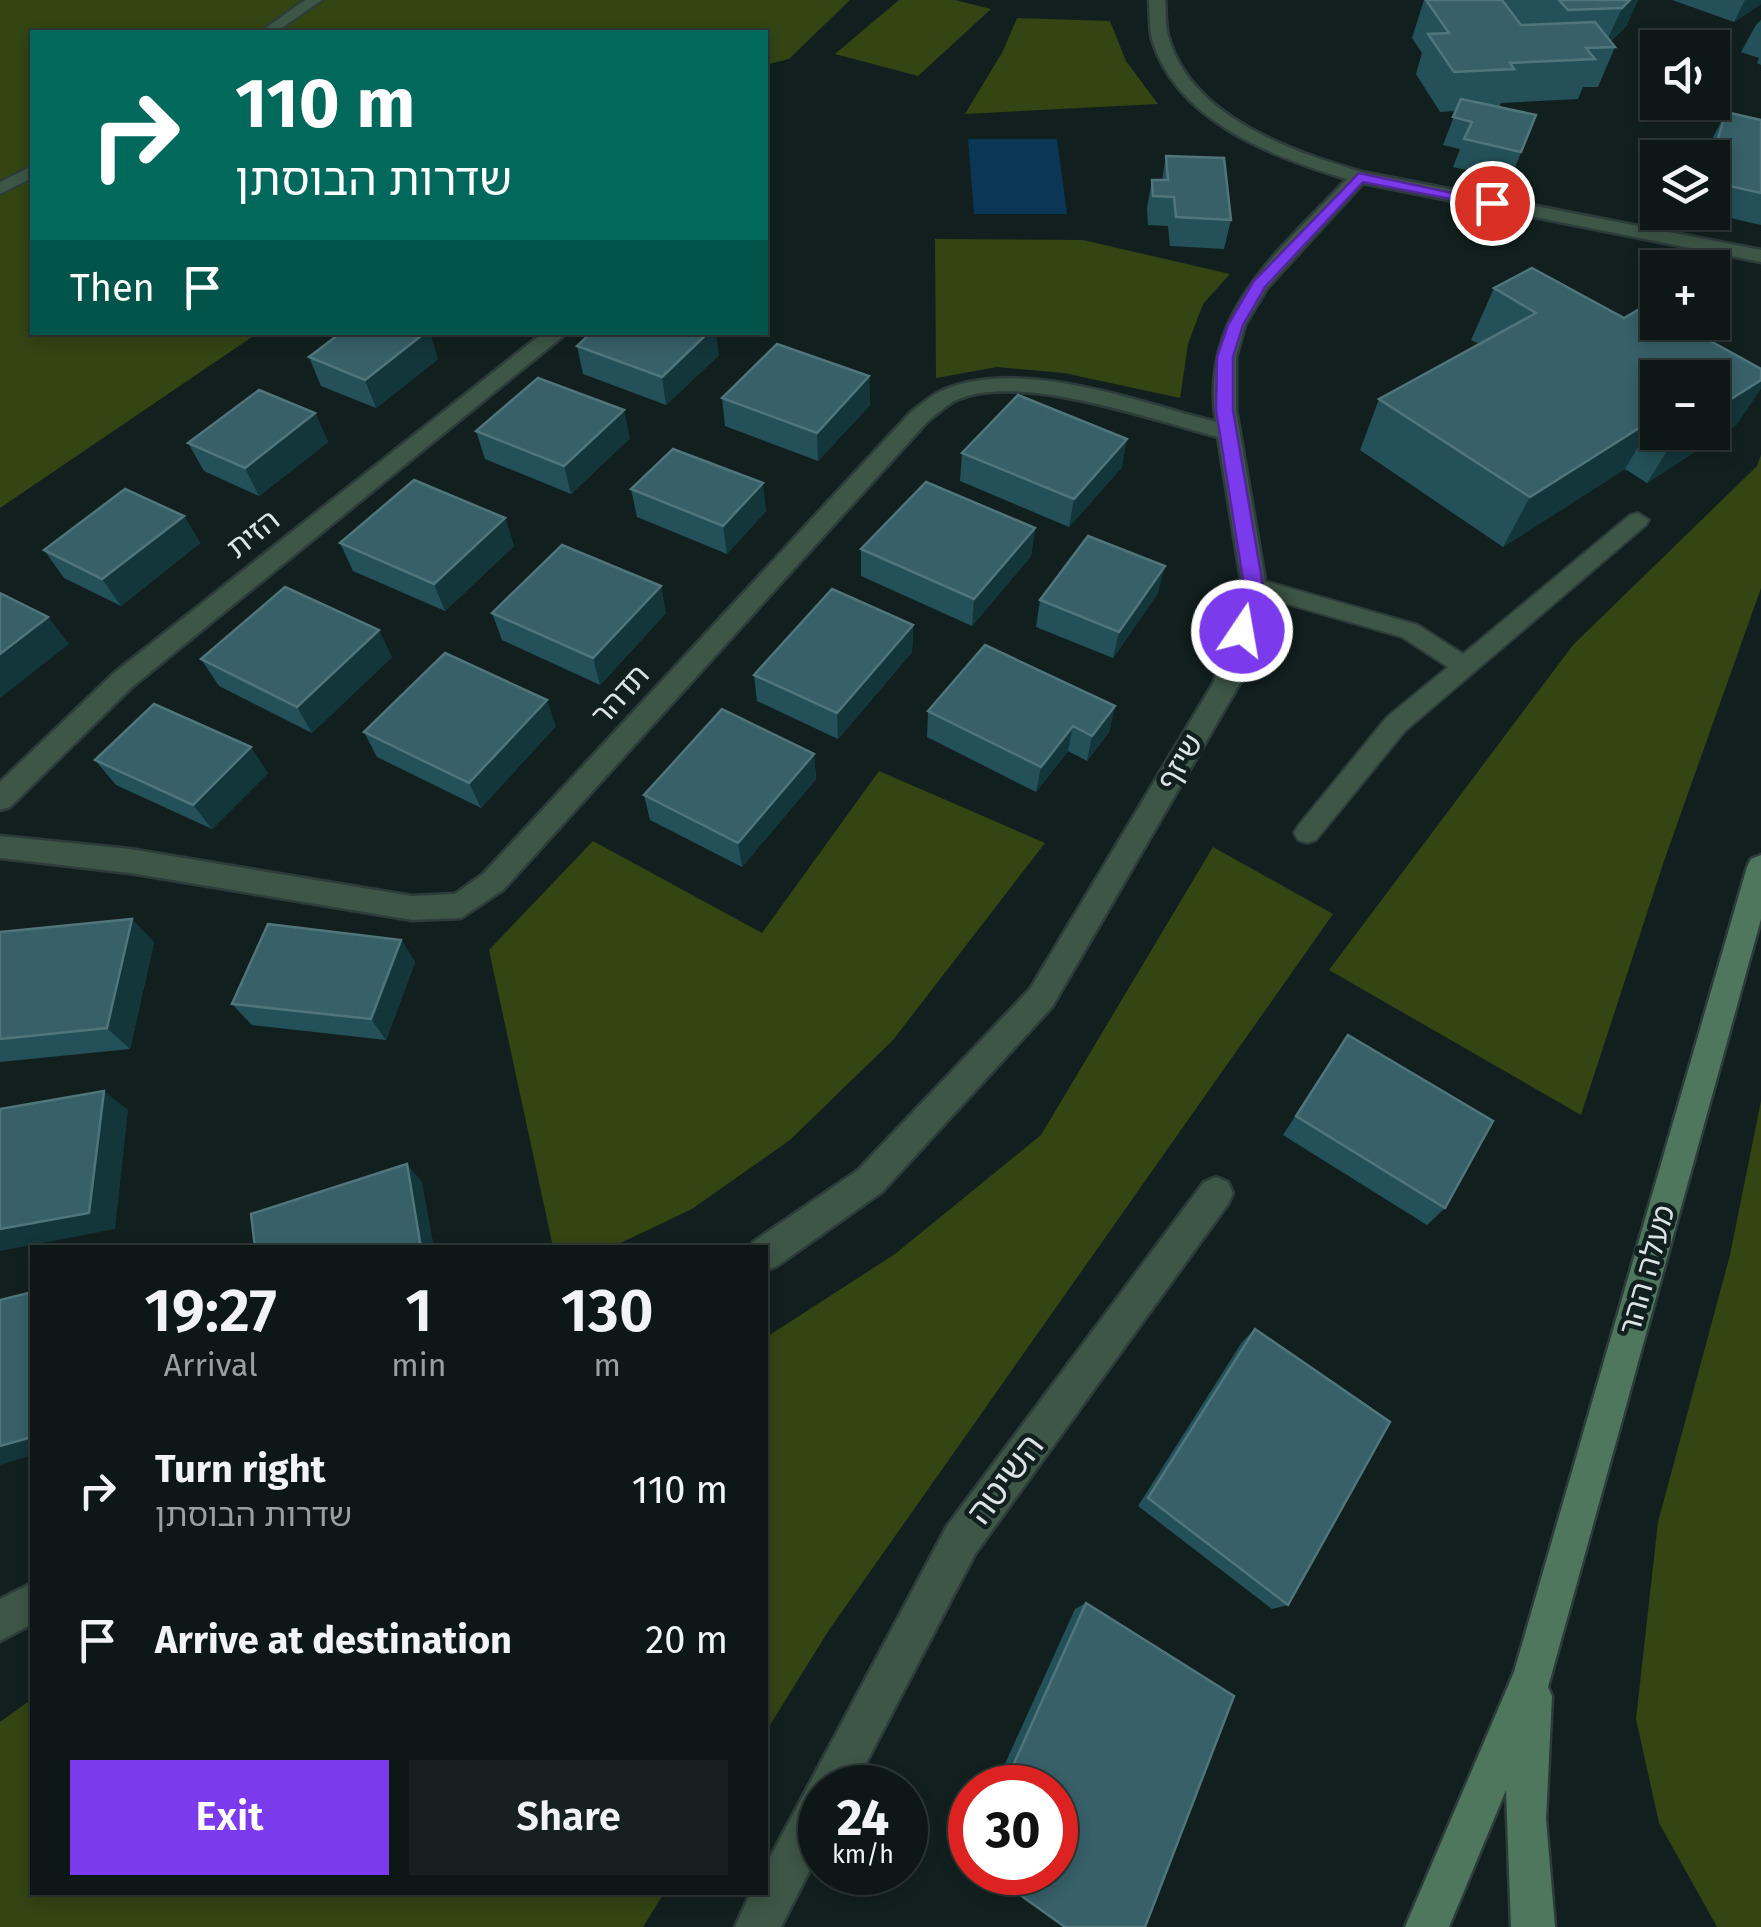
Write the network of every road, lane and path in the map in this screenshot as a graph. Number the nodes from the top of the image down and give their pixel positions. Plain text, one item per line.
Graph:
1 (315, 0) edge
2 (1157, 0) edge
3 (269, 30) edge
4 (30, 172) edge
5 (1359, 177) junction
6 (0, 189) edge
7 (1761, 256) edge
8 (554, 335) edge
9 (1229, 434) junction
10 (1638, 520) dead end
11 (1254, 586) junction
12 (1462, 665) junction
13 (0, 799) edge
14 (1307, 833) dead end
15 (0, 847) edge
16 (1761, 867) edge
17 (1216, 1192) dead end
18 (768, 1252) edge
19 (30, 1604) edge
20 (0, 1621) edge
21 (1534, 1673) junction
22 (842, 1765) edge
23 (798, 1848) edge
24 (757, 1927) edge
25 (1427, 1927) edge
26 (1533, 1927) edge

1 - 3 lane
2 - 5 street
4 - 6 lane
5 - 7 street
5 - 9 street, שיזף
8 - 13 street, הזית
9 - 11 street, שיזף
9 - 15 street, תדהר
10 - 12 lane
11 - 12 lane
11 - 18 street, שיזף
12 - 14 lane
16 - 21 street, מעלה ההר
17 - 22 street, השיטה
19 - 20 street
21 - 25 street, מעלה ההר
21 - 26 street, מעלה ההר
23 - 24 street

